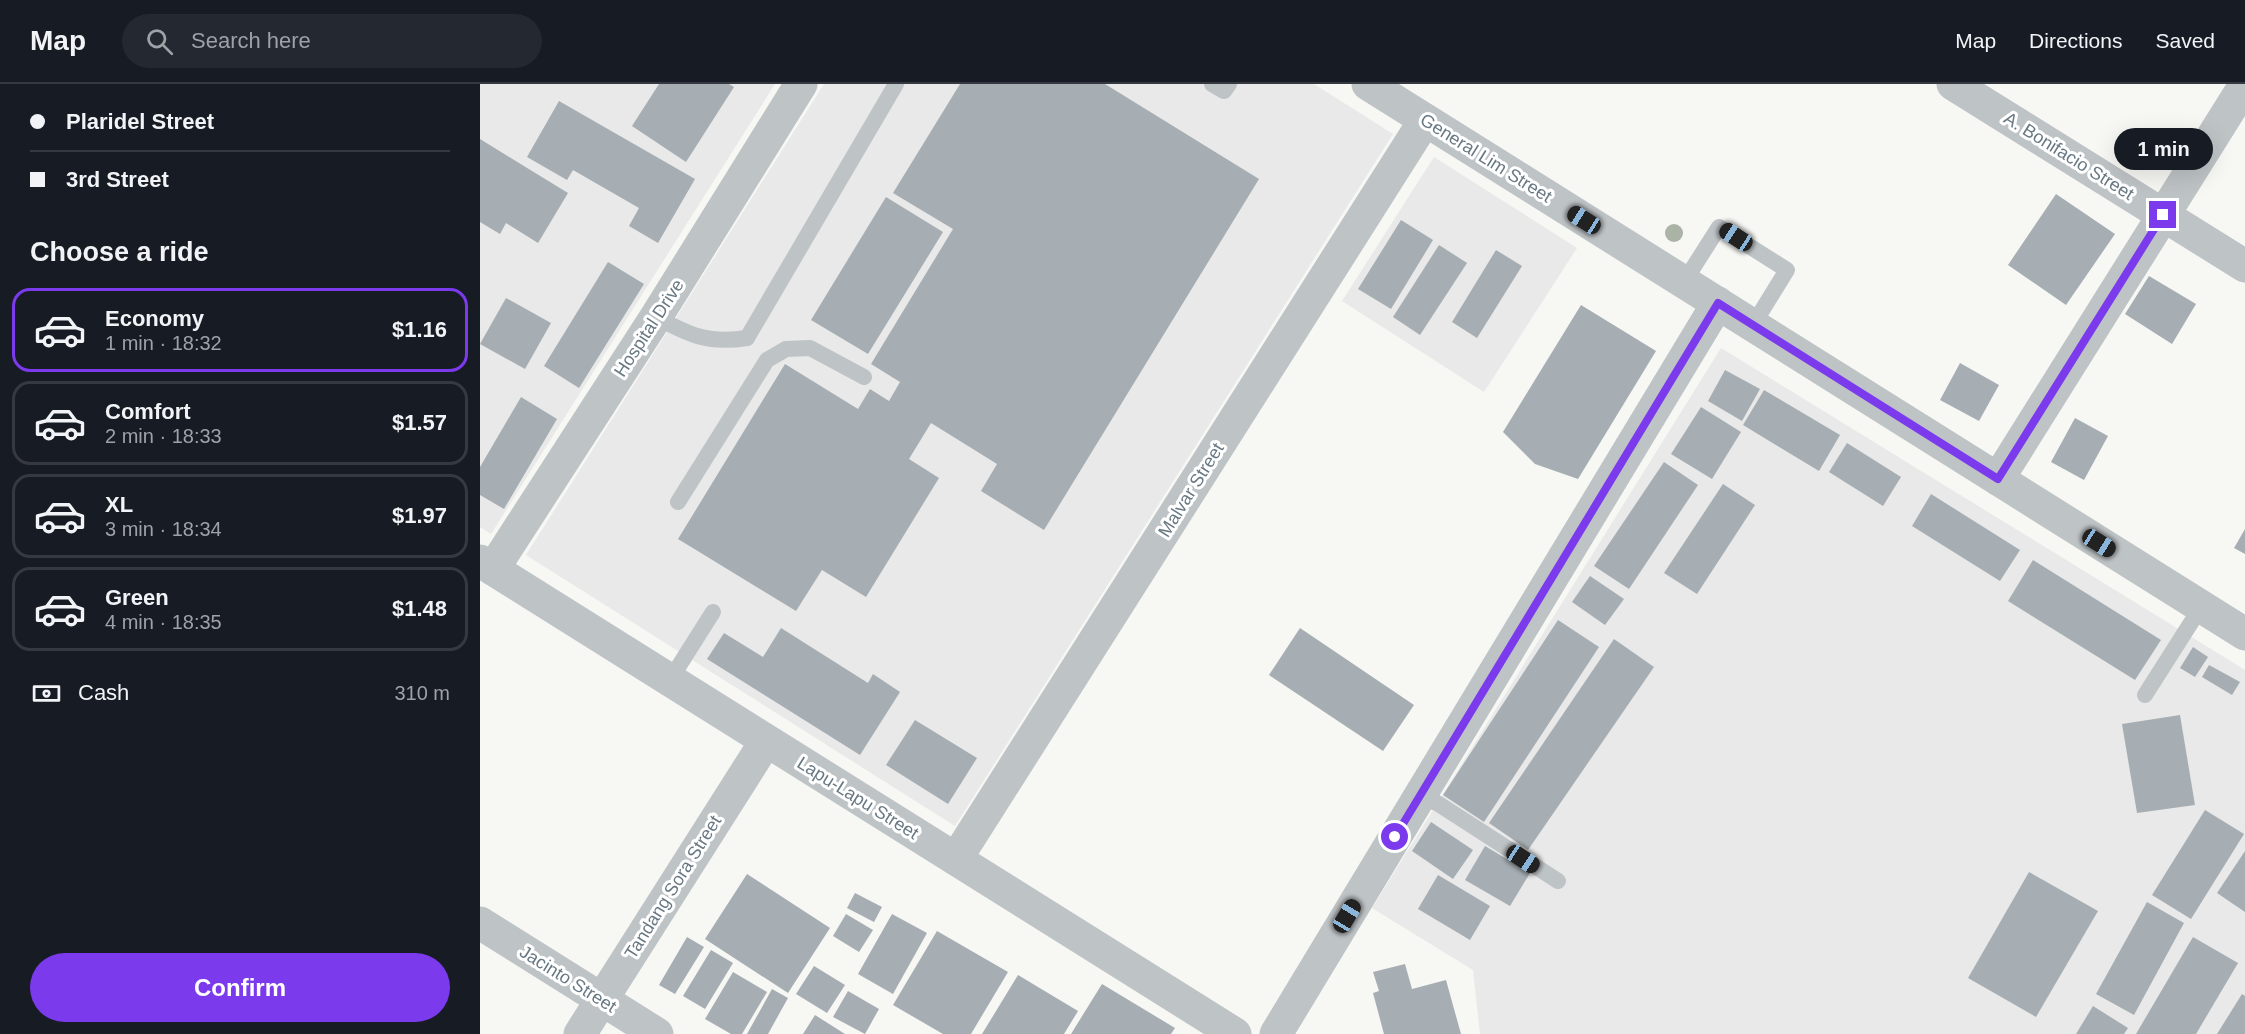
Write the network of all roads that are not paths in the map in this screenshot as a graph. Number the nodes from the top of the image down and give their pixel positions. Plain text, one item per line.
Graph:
1 (801, 84) edge
2 (896, 84) edge
3 (1212, 84) edge
4 (1229, 84) edge
5 (1368, 84) edge
6 (1953, 84) edge
7 (2245, 85) edge
8 (1425, 120) junction
9 (2163, 215) junction
10 (2245, 266) edge
11 (1684, 282) junction
12 (1718, 303) junction
13 (656, 317) junction
14 (1753, 325) junction
15 (747, 338) junction
16 (767, 360) junction
17 (864, 377) dead end
18 (1998, 479) junction
19 (678, 502) dead end
20 (487, 565) edge
21 (2200, 607) junction
22 (713, 612) dead end
23 (2245, 634) edge
24 (670, 680) junction
25 (2145, 695) dead end
26 (766, 741) junction
27 (1419, 797) junction
28 (956, 859) junction
29 (1558, 881) dead end
30 (480, 923) edge
31 (602, 999) junction
32 (580, 1034) edge
33 (657, 1034) edge
34 (1235, 1034) edge
35 (1276, 1034) edge

1 - 13 street, Hospital Drive
2 - 15 lane
3 - 4 lane
5 - 8 street, General Lim Street
6 - 9 street, A. Bonifacio Street
7 - 9 street
8 - 11 street, General Lim Street
8 - 28 street, Malvar Street
9 - 10 street, A. Bonifacio Street
9 - 18 street
11 - 12 street, General Lim Street
11 - 14 lane
12 - 14 street, General Lim Street
12 - 27 street
13 - 15 lane
13 - 20 street, Hospital Drive
14 - 18 street, General Lim Street
15 - 16 lane
16 - 17 lane
16 - 19 lane
18 - 21 street, General Lim Street
20 - 24 street, Lapu-Lapu Street
21 - 23 street, General Lim Street
21 - 25 lane
22 - 24 lane
24 - 26 street, Lapu-Lapu Street
26 - 28 street, Lapu-Lapu Street
26 - 31 street, Tandang Sora Street
27 - 29 lane
27 - 35 street
28 - 34 street, Lapu-Lapu Street
30 - 31 street, Jacinto Street
31 - 32 street, Tandang Sora Street
31 - 33 street, Jacinto Street

